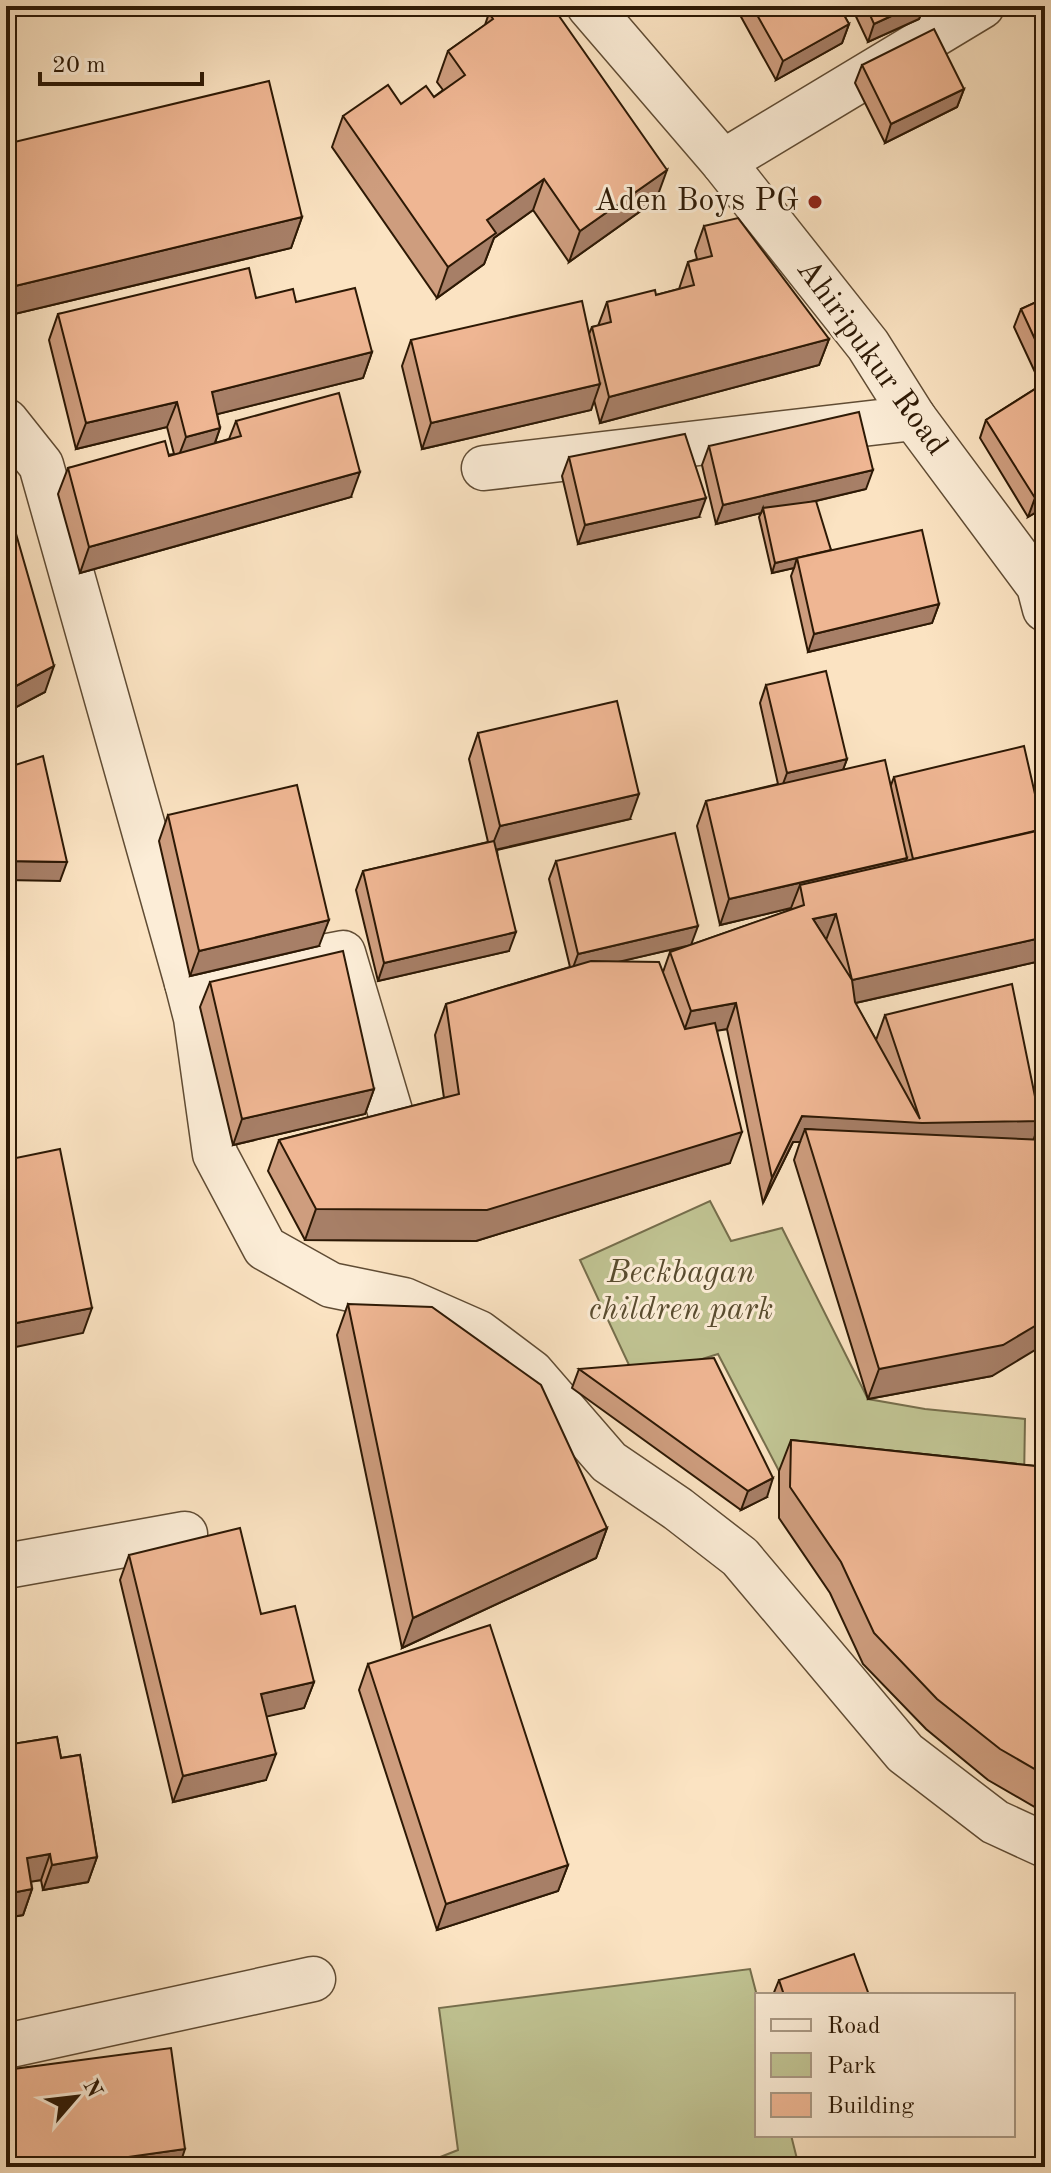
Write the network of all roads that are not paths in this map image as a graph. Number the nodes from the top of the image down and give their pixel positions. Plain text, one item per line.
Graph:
1 (589, 6) edge
2 (982, 6) edge
3 (723, 162) junction
4 (914, 418) junction
5 (6, 421) edge
6 (484, 468) dead end
7 (1043, 593) edge
8 (187, 983) junction
9 (390, 1111) edge
10 (185, 1534) dead end
11 (6, 1566) edge
12 (1045, 1845) edge
13 (313, 1979) dead end
14 (6, 2046) edge

1 - 3 street, Ahiripukur Road
2 - 3 street
3 - 4 street, Ahiripukur Road
4 - 6 street
4 - 7 street, Ahiripukur Road
5 - 8 street
8 - 9 street
8 - 12 street
10 - 11 street
13 - 14 street

